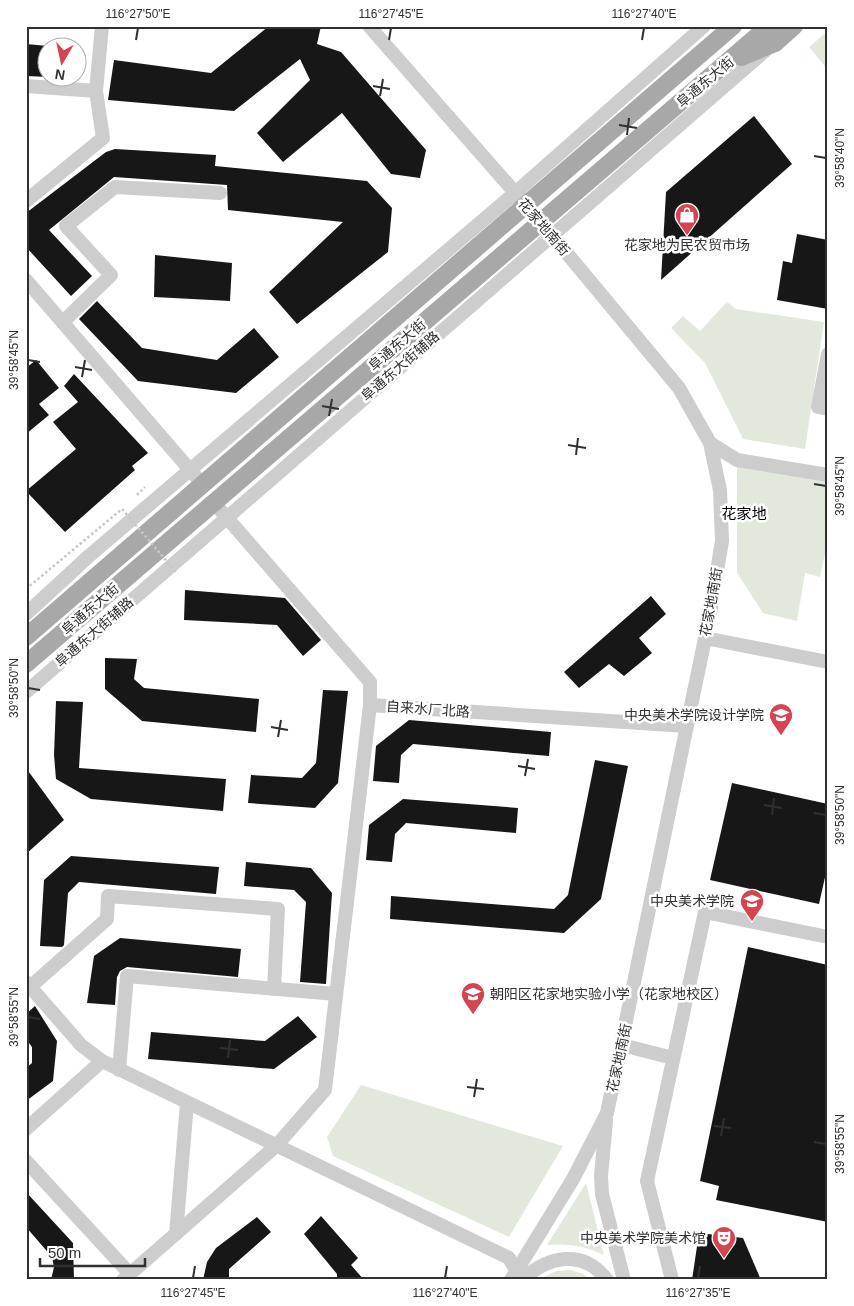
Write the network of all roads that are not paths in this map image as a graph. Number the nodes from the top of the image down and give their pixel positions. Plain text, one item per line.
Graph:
1 (102, 26) edge
2 (369, 26) edge
3 (704, 26) edge
4 (733, 26) edge
5 (794, 26) edge
6 (772, 34) edge
7 (26, 86) edge
8 (96, 91) junction
9 (220, 193) dead end
10 (520, 199) junction
11 (26, 201) edge
12 (540, 221) junction
13 (551, 235) junction
14 (26, 280) edge
15 (64, 321) junction
16 (828, 354) edge
17 (828, 409) edge
18 (710, 443) junction
19 (191, 471) junction
20 (828, 475) edge
21 (203, 486) junction
22 (214, 502) junction
23 (226, 516) junction
24 (26, 614) edge
25 (26, 637) edge
26 (705, 638) junction
27 (828, 662) edge
28 (26, 664) edge
29 (26, 692) edge
30 (370, 705) junction
31 (686, 726) junction
32 (828, 937) edge
33 (28, 985) edge
34 (274, 988) junction
35 (336, 994) junction
36 (622, 1045) junction
37 (672, 1058) junction
38 (102, 1061) junction
39 (119, 1070) junction
40 (187, 1103) junction
41 (607, 1113) junction
42 (26, 1129) edge
43 (276, 1146) junction
44 (26, 1160) edge
45 (176, 1234) junction
46 (620, 1264) junction
47 (520, 1276) edge
48 (127, 1277) edge
49 (607, 1280) edge
50 (618, 1280) edge
51 (624, 1280) edge
52 (672, 1280) edge

1 - 8 street
2 - 10 street, 花家地南街
3 - 10 street
4 - 10 main road, 阜通东大街
5 - 6 main road, 阜通东大街
6 - 12 main road, 阜通东大街
6 - 13 street, 阜通东大街辅路
7 - 8 street
8 - 11 street
9 - 15 street
10 - 12 street, 花家地南街
10 - 19 street
10 - 21 main road, 阜通东大街
12 - 13 street, 花家地南街
12 - 22 main road, 阜通东大街
13 - 18 street, 花家地南街
13 - 23 street, 阜通东大街辅路
14 - 15 street
15 - 19 street
16 - 17 street
18 - 20 street
18 - 26 street, 花家地南街
19 - 21 street
19 - 24 street
21 - 25 main road, 阜通东大街
22 - 23 street, 自来水厂北路
22 - 28 main road, 阜通东大街
23 - 29 street, 阜通东大街辅路
23 - 30 street, 自来水厂北路
26 - 27 street
26 - 31 street, 花家地南街
30 - 31 street, 自来水厂北路
30 - 35 street
31 - 36 street, 花家地南街
32 - 37 street
33 - 34 street
33 - 38 street
34 - 35 street
34 - 39 street
35 - 43 street
36 - 37 street
36 - 41 street, 花家地南街
37 - 52 street
38 - 39 street
38 - 42 street
39 - 40 street
40 - 43 street
40 - 45 street
41 - 46 street
41 - 47 street, 花家地南街
43 - 45 street
43 - 47 street
44 - 48 street
45 - 48 street
46 - 50 street
46 - 51 street
47 - 49 street

